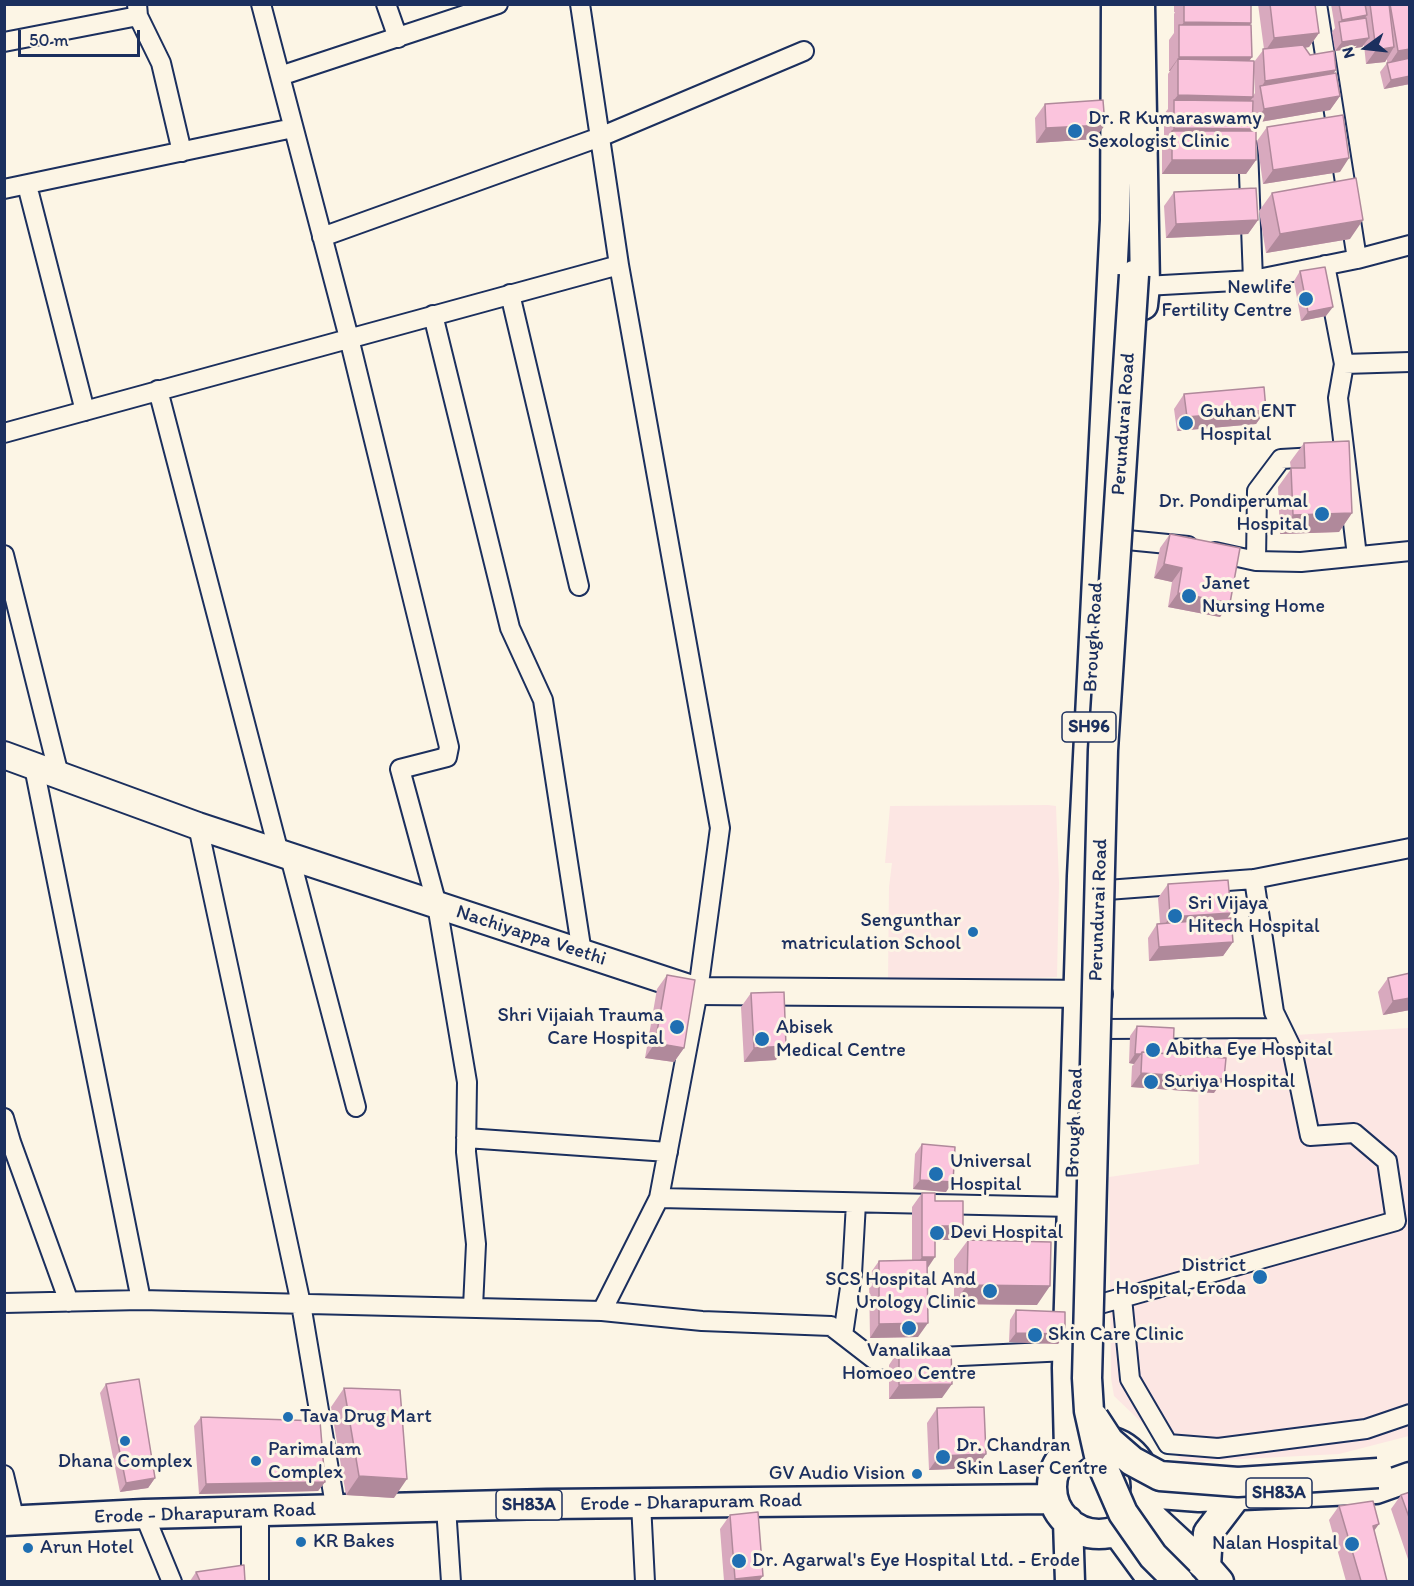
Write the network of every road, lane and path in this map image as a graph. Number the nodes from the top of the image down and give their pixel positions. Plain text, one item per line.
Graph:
1 (261, 4) edge
2 (386, 4) edge
3 (498, 4) edge
4 (580, 4) edge
5 (1116, 4) edge
6 (1140, 4) edge
7 (1317, 4) edge
8 (138, 10) edge
9 (398, 38) junction
10 (4, 42) edge
11 (804, 51) dead end
12 (280, 76) junction
13 (293, 128) junction
14 (1248, 131) edge
15 (600, 137) junction
16 (182, 152) junction
17 (27, 185) junction
18 (4, 189) edge
19 (1115, 220) junction
20 (322, 237) junction
21 (1410, 245) edge
22 (1357, 259) junction
23 (619, 265) junction
24 (1325, 266) junction
25 (1133, 279) junction
26 (1253, 280) junction
27 (510, 294) junction
28 (433, 315) junction
29 (349, 338) junction
30 (1410, 362) edge
31 (1344, 364) junction
32 (158, 390) junction
33 (85, 411) junction
34 (4, 433) edge
35 (1346, 457) junction
36 (1127, 540) junction
37 (1410, 551) edge
38 (4, 555) edge
39 (1357, 556) junction
40 (1256, 561) junction
41 (579, 586) dead end
42 (4, 755) edge
43 (34, 767) junction
44 (59, 775) junction
45 (198, 826) junction
46 (1410, 848) edge
47 (284, 855) junction
48 (1254, 879) junction
49 (1107, 890) junction
50 (436, 905) junction
51 (582, 953) junction
52 (698, 992) junction
53 (1091, 994) junction
54 (1281, 1028) junction
55 (1103, 1029) junction
56 (356, 1107) dead end
57 (4, 1118) edge
58 (466, 1138) junction
59 (668, 1152) junction
60 (659, 1198) junction
61 (856, 1203) junction
62 (1072, 1207) junction
63 (1122, 1298) junction
64 (141, 1300) junction
65 (69, 1302) junction
66 (4, 1303) edge
67 (301, 1304) junction
68 (1093, 1306) junction
69 (473, 1307) junction
70 (602, 1311) junction
71 (843, 1335) junction
72 (1068, 1352) junction
73 (1089, 1411) junction
74 (1410, 1414) edge
75 (1106, 1439) junction
76 (1069, 1450) junction
77 (1410, 1460) edge
78 (4, 1475) edge
79 (1410, 1477) edge
80 (1237, 1496) junction
81 (1144, 1500) junction
82 (641, 1503) junction
83 (446, 1507) junction
84 (1060, 1510) junction
85 (255, 1511) junction
86 (336, 1511) junction
87 (144, 1514) junction
88 (10, 1521) edge
89 (1116, 1530) junction
90 (1212, 1574) edge
91 (172, 1581) edge
92 (255, 1581) edge
93 (451, 1581) edge
94 (645, 1581) edge
95 (1070, 1581) edge
96 (1154, 1581) edge
97 (1165, 1581) edge
98 (1179, 1581) edge

1 - 12 street
2 - 9 street
3 - 9 street
4 - 15 street
5 - 19 main road, Brough Road / SH96
6 - 25 main road, Perundurai Road / SH96
7 - 22 street
8 - 10 street
8 - 16 street
9 - 12 street
11 - 15 street
12 - 13 street
13 - 16 street
13 - 20 street
14 - 26 street
15 - 20 street
15 - 23 street
16 - 17 street
17 - 18 street
17 - 33 street
19 - 25 main road, Perundurai Road / SH96
19 - 53 main road, Brough Road / SH96
20 - 29 street
21 - 22 street
22 - 24 street
23 - 27 street
23 - 52 street
24 - 26 street
24 - 31 street
25 - 26 street
25 - 36 main road, Brough Road / SH96
25 - 73 main road, Perundurai Road / SH96, bridge
25 - 97 main road, Perundurai Road / SH96
27 - 28 street
27 - 41 street
28 - 29 street
28 - 51 street
29 - 32 street
29 - 50 street
30 - 31 street
31 - 35 street
32 - 33 street
32 - 47 street
33 - 34 street
35 - 39 street
35 - 40 street
36 - 40 street
36 - 49 main road, Brough Road / SH96
37 - 39 street
38 - 44 street
39 - 40 street
42 - 43 street, Nachiyappa Veethi
43 - 44 street, Nachiyappa Veethi
43 - 64 street
44 - 45 street, Nachiyappa Veethi
45 - 47 street, Nachiyappa Veethi
45 - 67 street
46 - 48 street
47 - 50 street, Nachiyappa Veethi
47 - 56 street
48 - 49 street
48 - 54 street
49 - 53 main road, Brough Road / SH96
50 - 51 street, Nachiyappa Veethi
50 - 58 street
51 - 52 street, Nachiyappa Veethi
52 - 53 street, Nachiyappa Veethi
52 - 59 street
53 - 55 main road, Brough Road / SH96
53 - 62 main road, Brough Road / SH96
54 - 55 street
54 - 63 street
55 - 68 main road, Brough Road / SH96
57 - 65 street
58 - 59 street
58 - 69 street
59 - 60 street
60 - 61 street
60 - 70 street
61 - 62 street
61 - 71 street
62 - 72 main road, Brough Road / SH96
63 - 68 street
63 - 74 street
64 - 65 street
64 - 67 street
65 - 66 street
67 - 69 street
67 - 86 street
68 - 75 main road, Brough Road / SH96
69 - 70 street
70 - 71 street
71 - 72 street
72 - 76 main road, Brough Road / SH96
73 - 77 main road, bridge
73 - 98 main road, Perundurai Road / SH96, bridge
75 - 76 main road
75 - 81 main road
76 - 84 main road
78 - 88 street
79 - 80 main road, SH83A
80 - 81 main road, SH83A
80 - 90 main road
81 - 89 main road
81 - 90 main road
82 - 83 main road, Erode - Dharapuram Road / SH83A
82 - 84 main road, Erode - Dharapuram Road / SH83A
82 - 94 street
83 - 86 main road, Erode - Dharapuram Road / SH83A
83 - 93 street
84 - 89 main road, Erode - Dharapuram Road / SH83A
84 - 95 main road
85 - 86 main road, Erode - Dharapuram Road / SH83A
85 - 87 main road, Erode - Dharapuram Road / SH83A
85 - 92 street
87 - 88 main road, Erode - Dharapuram Road / SH83A
87 - 91 street
89 - 96 main road

